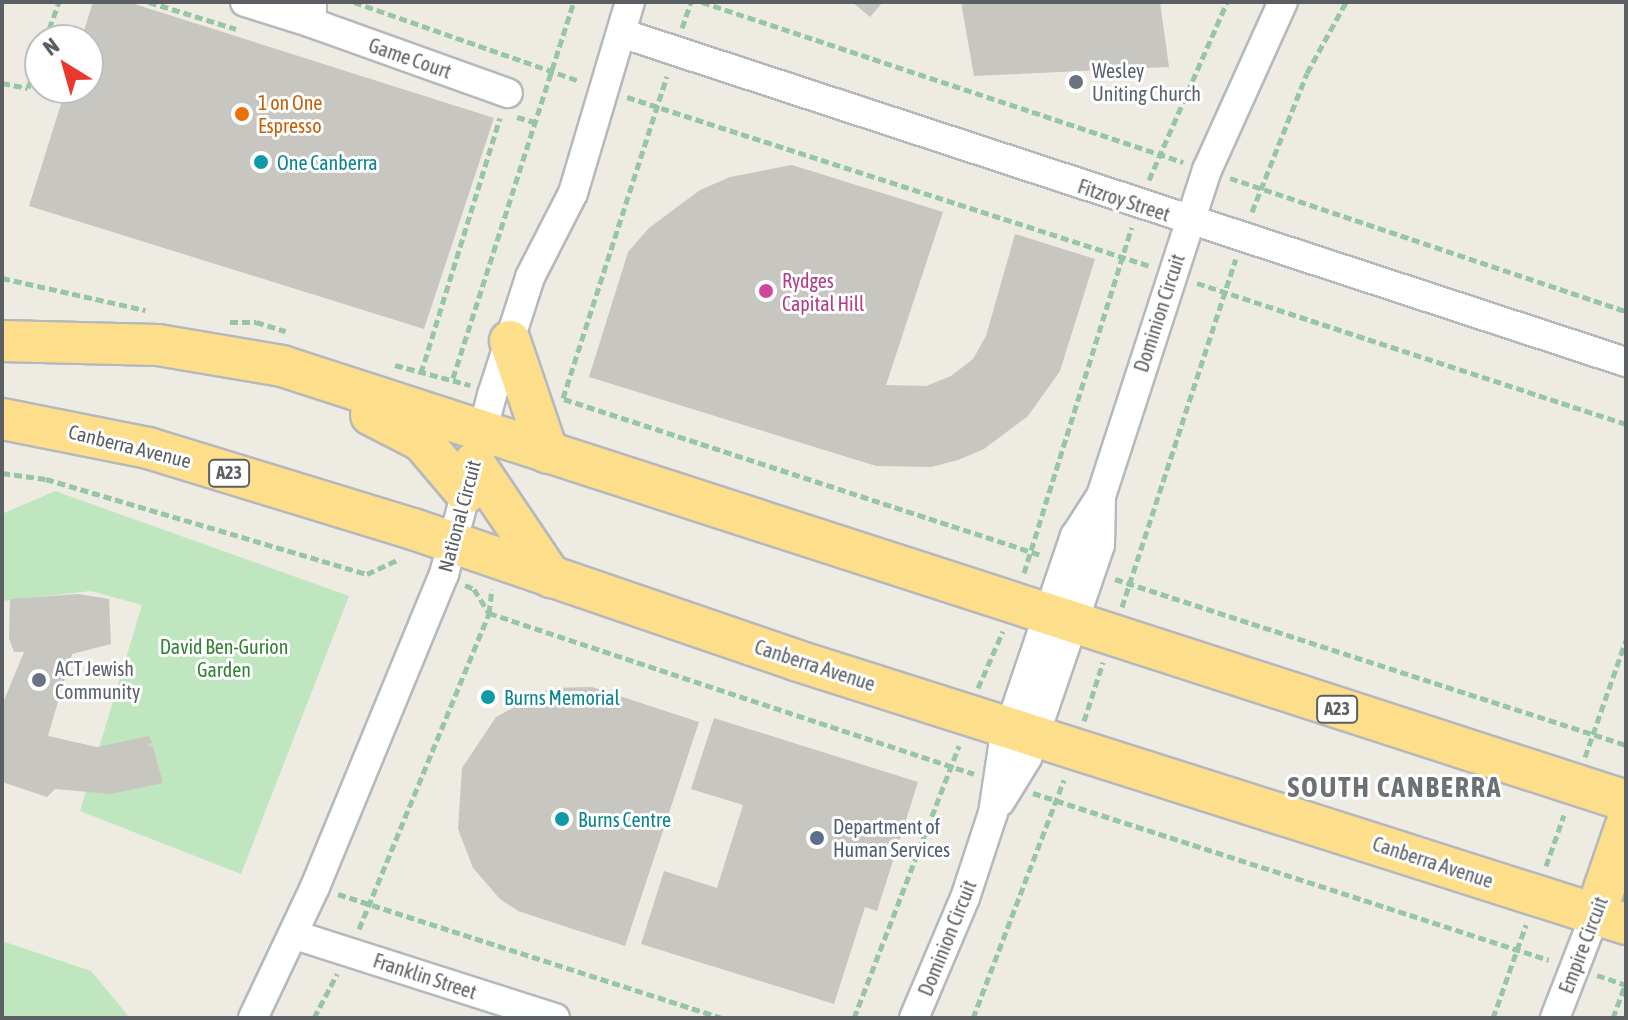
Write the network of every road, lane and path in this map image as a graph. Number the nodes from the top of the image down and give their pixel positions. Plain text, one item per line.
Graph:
1 (59, 2) edge
2 (245, 2) edge
3 (354, 2) edge
4 (574, 2) edge
5 (630, 2) edge
6 (691, 2) edge
7 (702, 2) edge
8 (1227, 2) edge
9 (1283, 2) edge
10 (1346, 2) edge
11 (312, 13) edge
12 (51, 24) edge
13 (624, 34) junction
14 (679, 35) dead end
15 (552, 72) junction
16 (668, 72) dead end
17 (2, 83) edge
18 (24, 87) edge
19 (607, 90) junction
20 (508, 93) joint
21 (655, 107) junction
22 (1159, 154) junction
23 (1207, 170) junction
24 (1260, 188) junction
25 (1139, 205) junction
26 (1188, 222) junction
27 (1243, 239) junction
28 (1123, 257) junction
29 (1171, 273) junction
30 (2, 278) edge
31 (1225, 294) junction
32 (1626, 311) edge
33 (152, 313) dead end
34 (226, 322) dead end
35 (301, 336) dead end
36 (2, 341) edge
37 (510, 341) junction
38 (1626, 362) edge
39 (391, 364) dead end
40 (421, 373) junction
41 (315, 377) junction
42 (453, 378) junction
43 (462, 381) dead end
44 (562, 398) dead end
45 (2, 419) edge
46 (1626, 424) edge
47 (548, 453) junction
48 (474, 462) junction
49 (2, 473) edge
50 (453, 544) junction
51 (399, 559) dead end
52 (551, 577) junction
53 (1045, 616) junction
54 (1112, 638) junction
55 (1626, 640) edge
56 (971, 714) junction
57 (1023, 729) junction
58 (1076, 746) junction
59 (951, 766) junction
60 (1575, 785) junction
61 (1057, 800) junction
62 (1626, 801) edge
63 (1626, 825) edge
64 (315, 887) junction
65 (1536, 896) junction
66 (370, 905) junction
67 (1611, 919) edge
68 (358, 930) dead end
69 (295, 935) junction
70 (1517, 950) junction
71 (1574, 968) junction
72 (339, 970) dead end
73 (1626, 985) edge
74 (253, 1018) edge
75 (314, 1018) edge
76 (555, 1018) edge
77 (722, 1018) edge
78 (854, 1018) edge
79 (914, 1018) edge
80 (973, 1018) edge
81 (1493, 1018) edge
82 (1555, 1018) edge
83 (1613, 1018) edge

1 - 12 path
2 - 11 street, Game Court
3 - 15 path
4 - 15 path
5 - 13 street, National Circuit
6 - 14 path
7 - 22 path
8 - 22 path
9 - 23 street, Dominion Circuit
10 - 24 path
11 - 20 street, Game Court
13 - 19 street, National Circuit
13 - 25 street, Fitzroy Street
15 - 19 path
15 - 42 path
16 - 21 path
17 - 18 path
19 - 21 path
19 - 37 street, National Circuit
20 - 40 path
21 - 28 path
21 - 44 path
22 - 23 path
22 - 25 path
23 - 24 path
23 - 26 street, Dominion Circuit
24 - 27 path
24 - 32 path
25 - 26 street, Fitzroy Street
25 - 28 path
26 - 27 street, Fitzroy Street
26 - 29 street, Dominion Circuit
27 - 31 path
27 - 38 street, Fitzroy Street
28 - 29 path
28 - 53 path
29 - 31 path
29 - 53 street, Dominion Circuit
30 - 33 path
31 - 46 path
31 - 54 path
34 - 35 path
36 - 41 highway, A23
37 - 47 highway
37 - 48 street, National Circuit
39 - 40 path
40 - 42 path
41 - 48 highway, A23
41 - 48 highway
42 - 43 path
45 - 50 highway, Canberra Avenue / A23
47 - 48 highway, A23
47 - 53 highway, A23
48 - 50 street, National Circuit
48 - 52 highway
49 - 51 path
50 - 52 highway, Canberra Avenue / A23
50 - 64 street, National Circuit
52 - 56 highway, Canberra Avenue / A23
53 - 54 highway, A23
53 - 56 path
53 - 57 street, Dominion Circuit
54 - 58 path
54 - 60 highway, A23
55 - 60 path
56 - 57 highway, Canberra Avenue / A23
56 - 59 path
57 - 58 highway, Canberra Avenue / A23
57 - 79 street, Dominion Circuit
58 - 61 path
58 - 65 highway, Canberra Avenue / A23
59 - 66 path
59 - 78 path
60 - 62 highway, A23
60 - 65 path
61 - 70 path
61 - 80 path
63 - 67 highway, Empire Circuit
64 - 66 path
64 - 69 street, National Circuit
65 - 67 highway, Canberra Avenue / A23
65 - 70 path
66 - 68 path
66 - 77 path
67 - 71 street, Empire Circuit
69 - 74 street, National Circuit
69 - 76 street, Franklin Street
70 - 71 path
70 - 81 path
71 - 73 path
71 - 82 street, Empire Circuit
72 - 75 path
73 - 83 path

